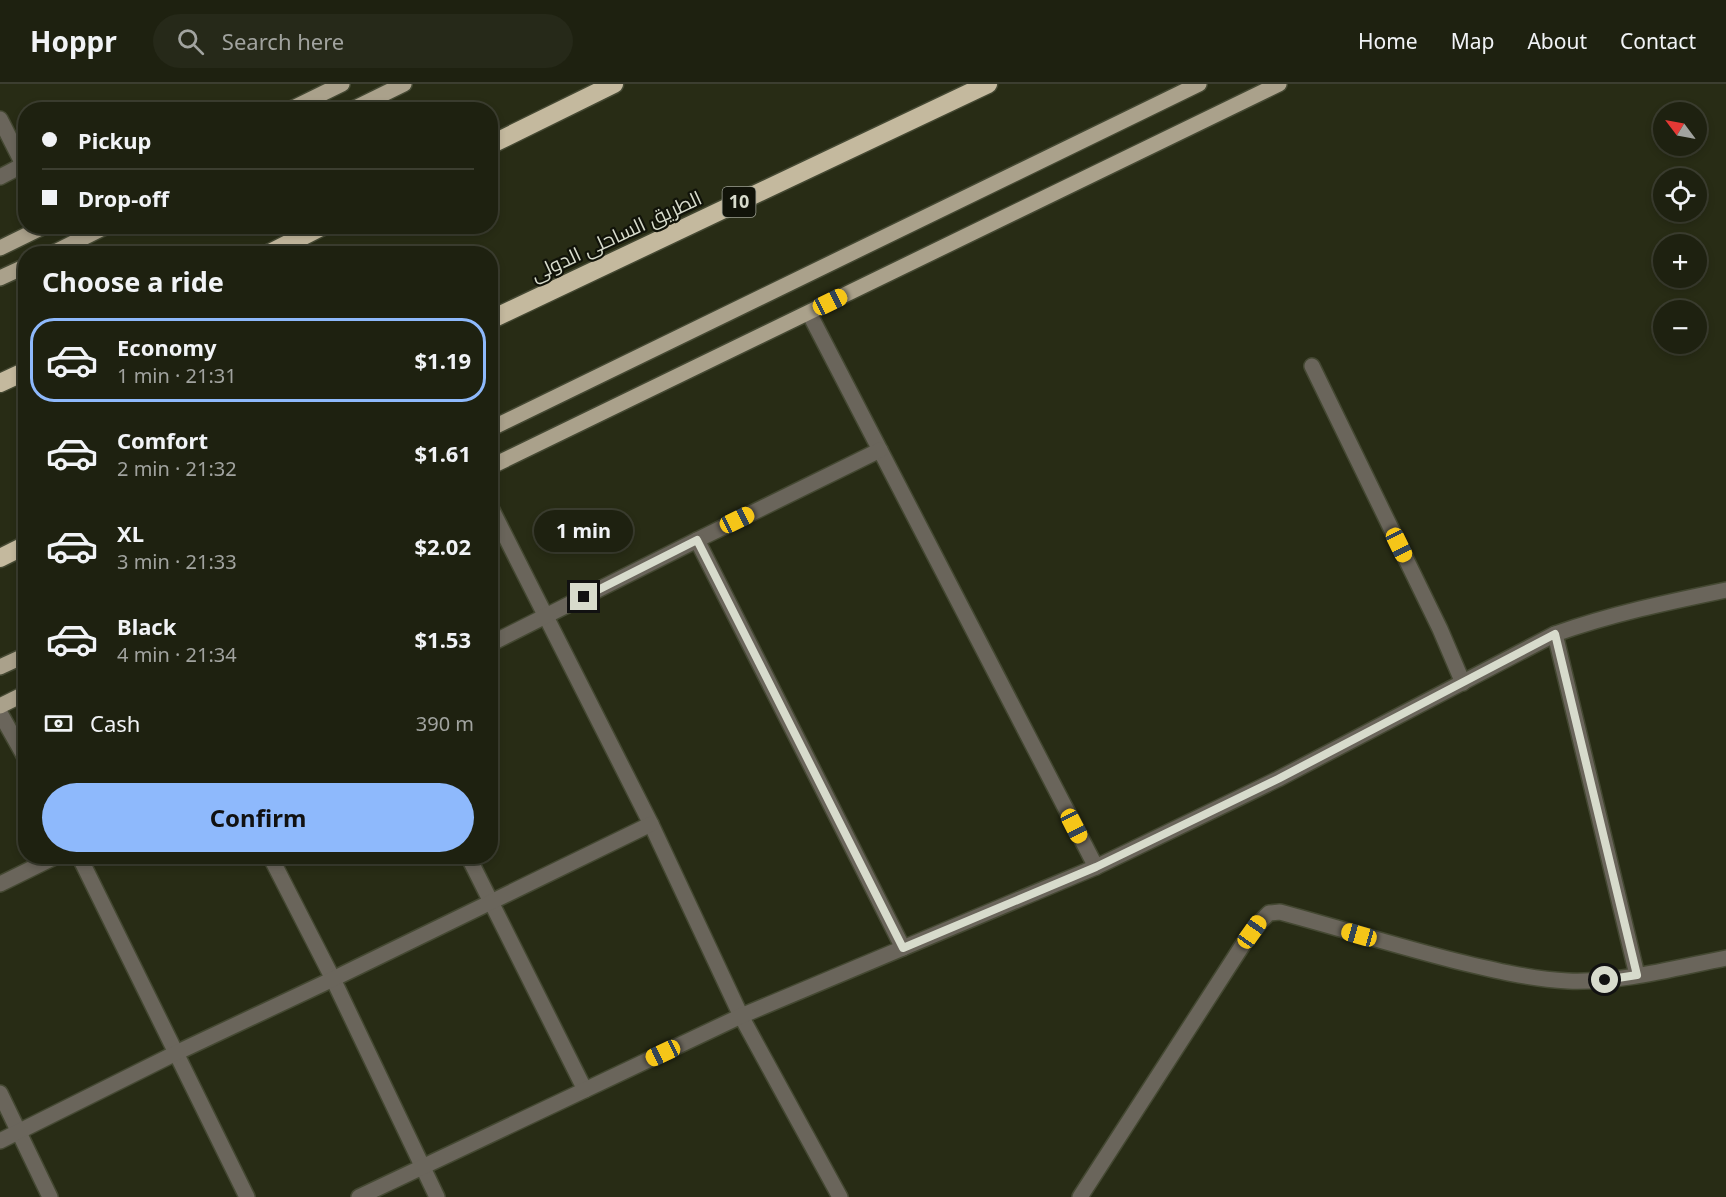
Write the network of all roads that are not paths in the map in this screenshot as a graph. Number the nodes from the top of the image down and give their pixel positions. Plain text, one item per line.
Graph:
1 (342, 84) edge
2 (404, 84) edge
3 (614, 84) edge
4 (988, 84) edge
5 (1199, 84) edge
6 (1279, 84) edge
7 (305, 102) edge
8 (367, 102) edge
9 (0, 119) edge
10 (498, 141) edge
11 (18, 156) edge
12 (18, 170) edge
13 (0, 177) edge
14 (29, 234) edge
15 (91, 234) edge
16 (307, 234) edge
17 (67, 246) edge
18 (284, 246) edge
19 (0, 248) edge
20 (18, 270) edge
21 (0, 278) edge
22 (809, 313) junction
23 (498, 316) edge
24 (1311, 366) dead end
25 (18, 374) edge
26 (0, 383) edge
27 (498, 425) edge
28 (880, 450) junction
29 (498, 463) edge
30 (498, 521) edge
31 (697, 540) junction
32 (18, 549) edge
33 (0, 558) edge
34 (1726, 590) edge
35 (547, 616) junction
36 (1555, 634) junction
37 (498, 640) edge
38 (18, 659) edge
39 (0, 667) edge
40 (1463, 683) junction
41 (18, 697) edge
42 (0, 706) edge
43 (0, 713) edge
44 (18, 745) edge
45 (651, 824) junction
46 (41, 864) edge
47 (83, 864) edge
48 (274, 864) edge
49 (472, 864) edge
50 (1096, 867) junction
51 (0, 884) edge
52 (491, 902) junction
53 (903, 948) junction
54 (1726, 958) edge
55 (1637, 975) junction
56 (333, 979) junction
57 (741, 1016) junction
58 (176, 1053) junction
59 (585, 1090) junction
60 (0, 1094) edge
61 (19, 1131) junction
62 (0, 1141) edge
63 (422, 1167) junction
64 (50, 1197) edge
65 (247, 1197) edge
66 (359, 1197) edge
67 (437, 1197) edge
68 (840, 1197) edge
69 (1080, 1197) edge

1 - 7 main road
2 - 8 main road
3 - 10 highway
4 - 23 highway, الطريق الساحلى الدولى / 10
5 - 27 main road
6 - 22 main road
9 - 11 street
12 - 13 street
14 - 19 main road
15 - 17 main road
16 - 18 highway
20 - 21 main road
22 - 28 street
22 - 29 main road
24 - 40 street
25 - 26 highway
28 - 31 street
28 - 50 street
30 - 35 street
31 - 35 street
31 - 53 street
32 - 33 highway
34 - 36 street
35 - 37 street
35 - 45 street
36 - 40 street
36 - 55 street
38 - 39 main road
40 - 50 street
41 - 42 main road
43 - 44 street
45 - 52 street
45 - 57 street
46 - 51 street
47 - 58 street
48 - 56 street
49 - 52 street
50 - 53 street
52 - 56 street
52 - 59 street
53 - 57 street
54 - 55 street
55 - 69 street
56 - 58 street
56 - 63 street
57 - 59 street
57 - 68 street
58 - 61 street
58 - 65 street
59 - 63 street
60 - 61 street
61 - 62 street
61 - 64 street
63 - 66 street
63 - 67 street

